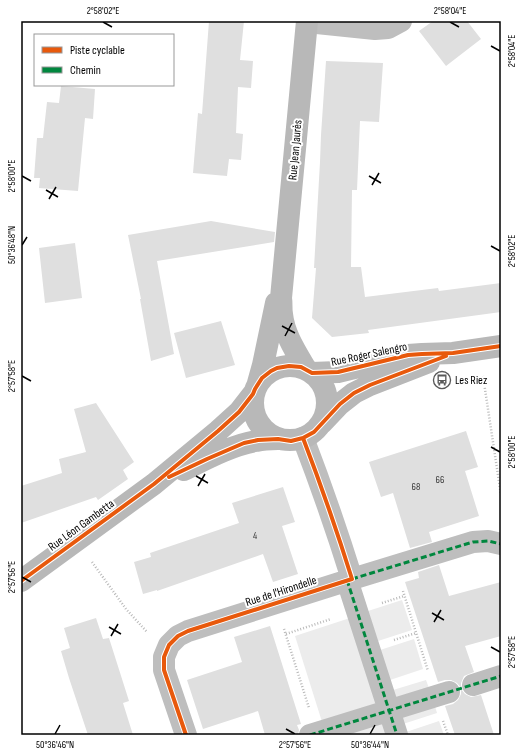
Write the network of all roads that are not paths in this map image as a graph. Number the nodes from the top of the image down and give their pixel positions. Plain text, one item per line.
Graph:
1 (307, 21) edge
2 (400, 21) edge
3 (283, 279) junction
4 (501, 346) edge
5 (453, 353) junction
6 (309, 371) junction
7 (256, 389) junction
8 (311, 433) junction
9 (278, 439) junction
10 (154, 484) junction
11 (501, 544) edge
12 (350, 580) junction
13 (21, 582) edge
14 (501, 676) edge
15 (473, 685) dead end
16 (442, 694) road end
17 (389, 711) junction
18 (313, 734) edge
19 (186, 735) edge
20 (397, 735) edge

1 - 2 street
1 - 3 street, Rue Jean Jaurès
3 - 6 street, Rue Jean Jaurès
3 - 7 street, Rue Jean Jaurès
4 - 5 street, Rue Roger Salengro
5 - 6 street, Rue Roger Salengro
5 - 8 street, Rue Roger Salengro
6 - 7 street, Rue Roger Salengro
6 - 8 street, Rue Jean Jaurès
7 - 9 street
7 - 10 street, Rue Léon Gambetta
8 - 9 street, Rue Léon Gambetta
8 - 12 street
9 - 10 street, Rue Léon Gambetta
10 - 13 street, Rue Léon Gambetta
11 - 12 street, Rue de l'Hirondelle
12 - 17 street
12 - 19 street, Rue de l'Hirondelle
14 - 15 street
16 - 17 street
17 - 18 street
17 - 20 street

